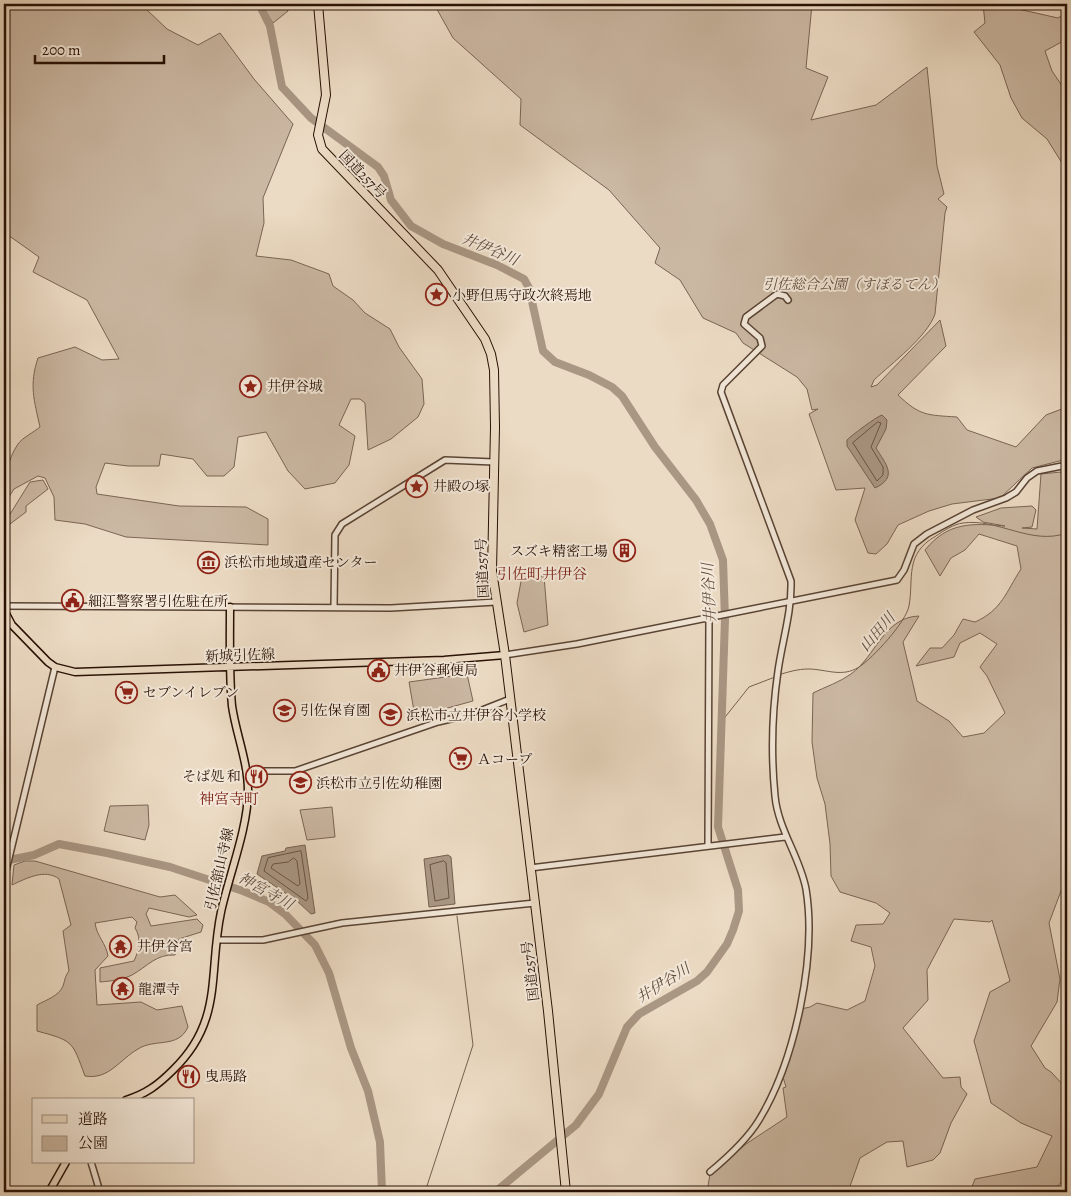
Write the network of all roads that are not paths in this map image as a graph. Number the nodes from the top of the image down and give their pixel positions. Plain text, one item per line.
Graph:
1 (318, 4) edge
2 (788, 300) dead end
3 (494, 462) junction
4 (1067, 465) edge
5 (496, 602) junction
6 (790, 602) junction
7 (4, 606) edge
8 (334, 606) junction
9 (230, 607) junction
10 (4, 610) edge
11 (712, 617) junction
12 (505, 655) junction
13 (55, 667) junction
14 (231, 667) junction
15 (510, 699) junction
16 (246, 771) junction
17 (786, 837) junction
18 (710, 846) junction
19 (530, 868) junction
20 (4, 879) edge
21 (535, 903) junction
22 (218, 940) junction
23 (131, 1098) edge
24 (65, 1164) edge
25 (92, 1164) edge
26 (710, 1172) dead end
27 (49, 1192) edge
28 (100, 1192) edge
29 (566, 1192) edge

1 - 3 highway, 国道257号
2 - 6 street
3 - 5 highway, 国道257号
3 - 8 street
4 - 6 street
5 - 8 street
5 - 12 highway, 国道257号
6 - 11 street
6 - 17 street
7 - 9 street
8 - 9 street
9 - 14 main road, 引佐舘山寺線
10 - 13 main road
11 - 12 street
11 - 18 street
12 - 14 main road, 新城引佐線
12 - 15 highway, 国道257号
13 - 14 main road, 新城引佐線
13 - 20 street
14 - 16 main road, 引佐舘山寺線
15 - 16 street
15 - 19 highway, 国道257号
16 - 22 main road, 引佐舘山寺線
17 - 18 street
17 - 26 street
18 - 19 street
19 - 21 highway, 国道257号
21 - 22 street
21 - 29 highway, 国道257号
22 - 23 main road, 引佐舘山寺線
24 - 27 main road
25 - 28 street

